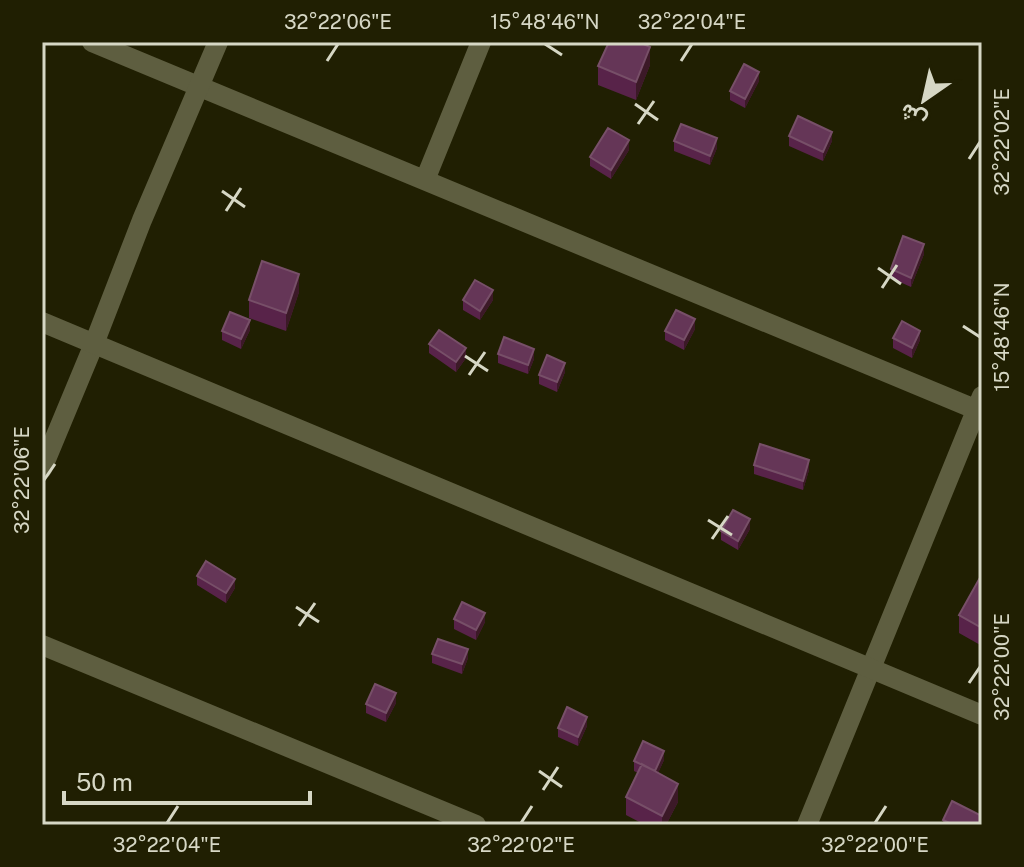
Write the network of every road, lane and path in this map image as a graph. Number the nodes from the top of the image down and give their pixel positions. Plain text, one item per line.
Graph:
1 (92, 42) edge
2 (218, 42) edge
3 (481, 42) edge
4 (199, 86) junction
5 (425, 180) junction
6 (42, 322) edge
7 (94, 344) junction
8 (980, 406) edge
9 (42, 469) edge
10 (42, 645) edge
11 (870, 669) junction
12 (982, 715) edge
13 (476, 825) edge
14 (807, 825) edge

1 - 4 street
2 - 4 street
3 - 5 street
4 - 5 street
4 - 7 street
5 - 8 street
6 - 7 street
7 - 9 street
7 - 11 street
8 - 11 street
10 - 13 street
11 - 12 street
11 - 14 street

